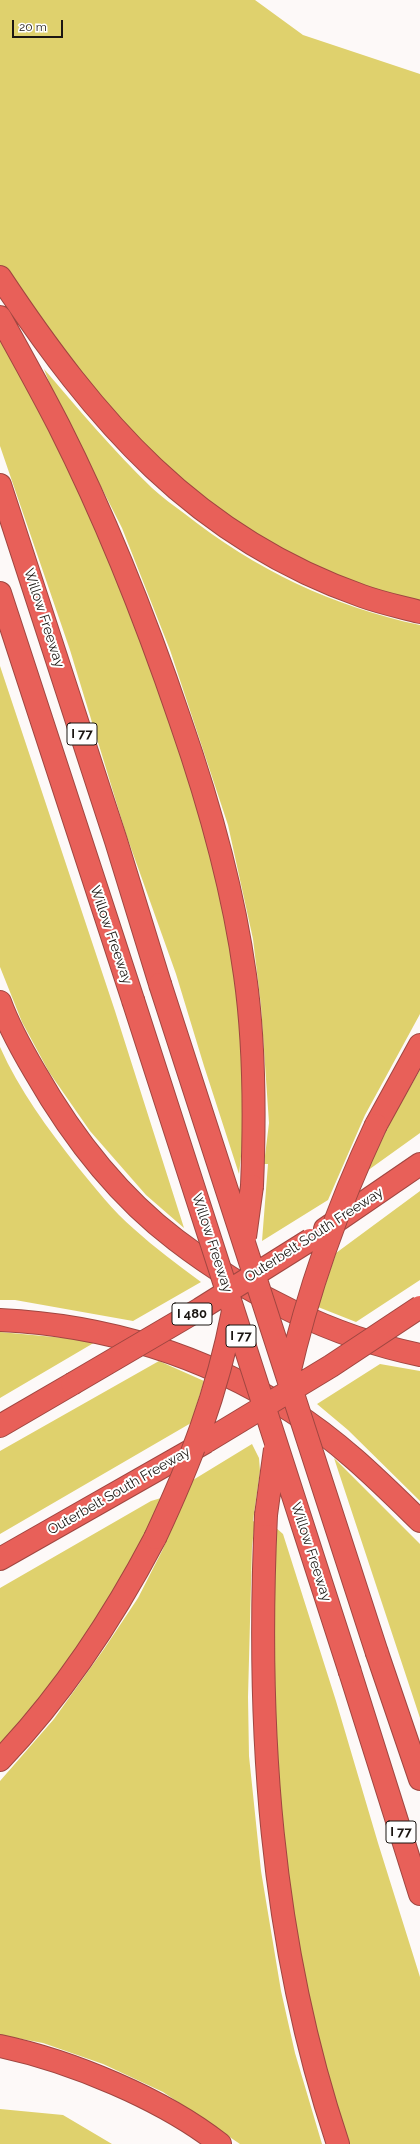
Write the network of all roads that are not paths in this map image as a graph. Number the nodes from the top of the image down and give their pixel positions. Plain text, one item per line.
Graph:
1 (0, 277) edge
2 (0, 316) edge
3 (0, 485) edge
4 (0, 593) edge
5 (420, 612) edge
6 (0, 1002) edge
7 (420, 1045) edge
8 (420, 1164) edge
9 (420, 1307) edge
10 (0, 1320) edge
11 (420, 1355) edge
12 (0, 1426) edge
13 (420, 1521) edge
14 (0, 1560) edge
15 (0, 1760) edge
16 (420, 1779) edge
17 (420, 1894) edge
18 (0, 2046) edge
19 (220, 2144) edge
20 (338, 2144) edge

1 - 5 highway
2 - 15 highway, bridge
3 - 16 highway, Willow Freeway / I 77, bridge
4 - 17 highway, Willow Freeway / I 77, bridge
6 - 11 highway
7 - 20 highway, bridge
8 - 12 highway, Outerbelt South Freeway / I 480, bridge
9 - 14 highway, Outerbelt South Freeway, bridge
10 - 13 highway
18 - 19 highway

